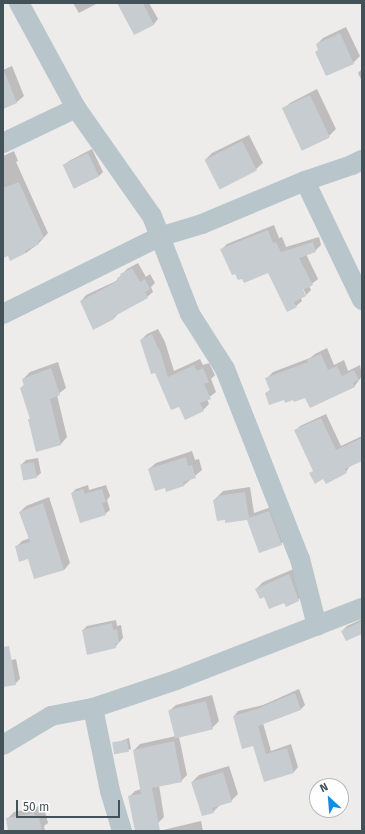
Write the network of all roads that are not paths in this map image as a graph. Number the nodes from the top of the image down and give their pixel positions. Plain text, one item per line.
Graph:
1 (19, 3) edge
2 (76, 108) junction
3 (3, 143) edge
4 (362, 160) edge
5 (305, 180) junction
6 (159, 237) junction
7 (362, 300) edge
8 (3, 314) edge
9 (362, 608) edge
10 (317, 626) junction
11 (93, 708) junction
12 (3, 745) edge
13 (122, 831) edge

1 - 2 street
2 - 3 street
2 - 6 street
4 - 5 street
5 - 6 street
5 - 7 street
6 - 8 street
6 - 10 street
9 - 10 street
10 - 11 street
11 - 12 street
11 - 13 street

